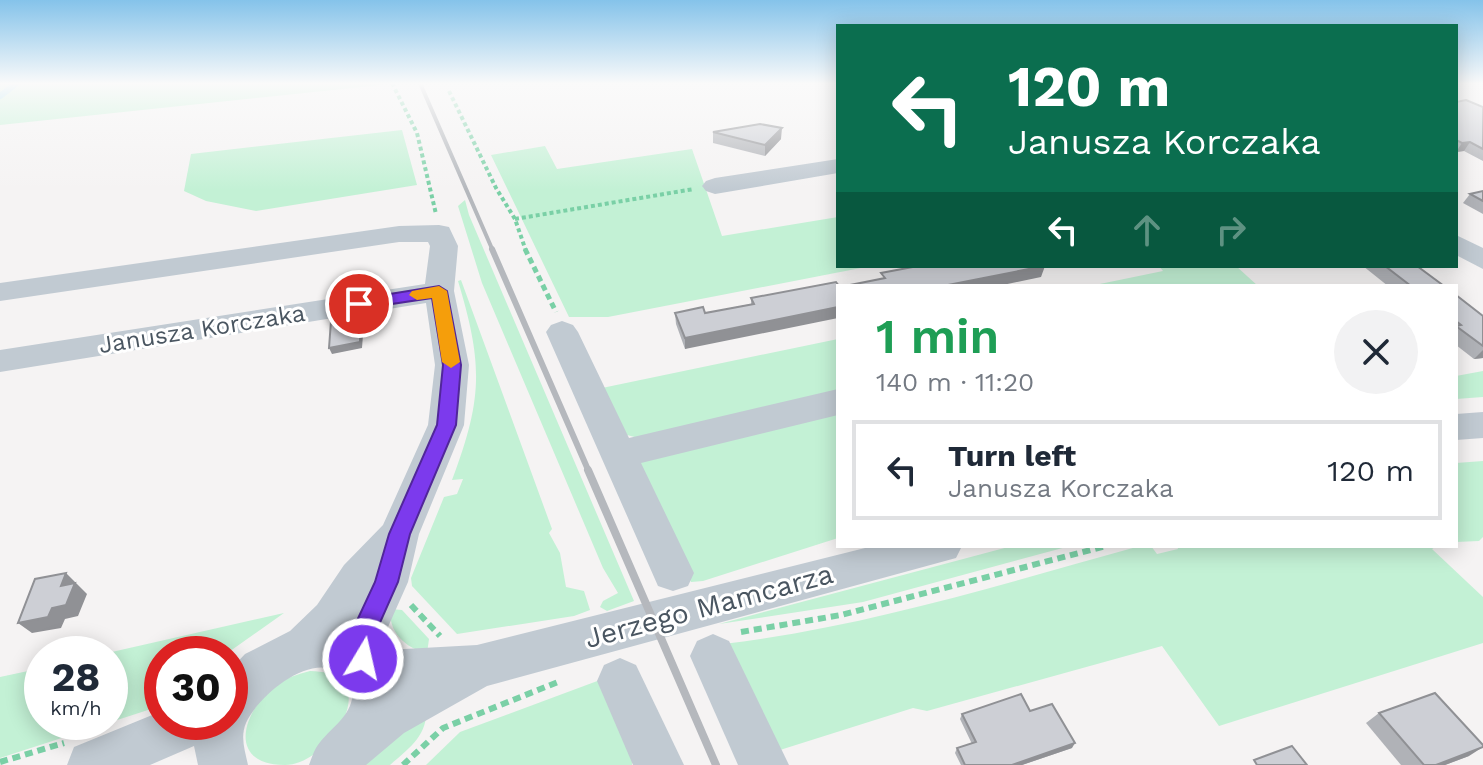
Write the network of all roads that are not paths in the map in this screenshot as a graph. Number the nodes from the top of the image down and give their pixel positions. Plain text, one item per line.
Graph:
1 (836, 166) edge
2 (715, 186) road end
3 (1458, 244) edge
4 (1483, 260) edge
5 (439, 291) junction
6 (0, 292) edge
7 (562, 332) road end
8 (0, 361) edge
9 (836, 402) edge
10 (1483, 425) edge
11 (1458, 427) edge
12 (620, 454) junction
13 (399, 534) junction
14 (934, 548) edge
15 (673, 573) dead end
16 (725, 644) road end
17 (305, 647) junction
18 (368, 665) junction
19 (477, 667) junction
20 (620, 681) dead end
21 (248, 682) edge
22 (151, 740) edge
23 (219, 740) edge
24 (347, 750) edge
25 (92, 765) edge
26 (222, 765) edge
27 (659, 765) edge
28 (764, 765) edge

1 - 2 street
3 - 4 street
5 - 6 street
5 - 8 street, Janusza Korczaka
5 - 13 street
7 - 12 street
9 - 12 street
10 - 11 street
12 - 15 street
13 - 17 street
13 - 18 street
14 - 19 street, Jerzego Mamcarza
16 - 28 street
17 - 18 street, Jerzego Mamcarza
17 - 21 street
18 - 19 street, Jerzego Mamcarza
18 - 24 street
19 - 24 street, Jerzego Mamcarza
20 - 27 street
22 - 25 street
23 - 26 street

